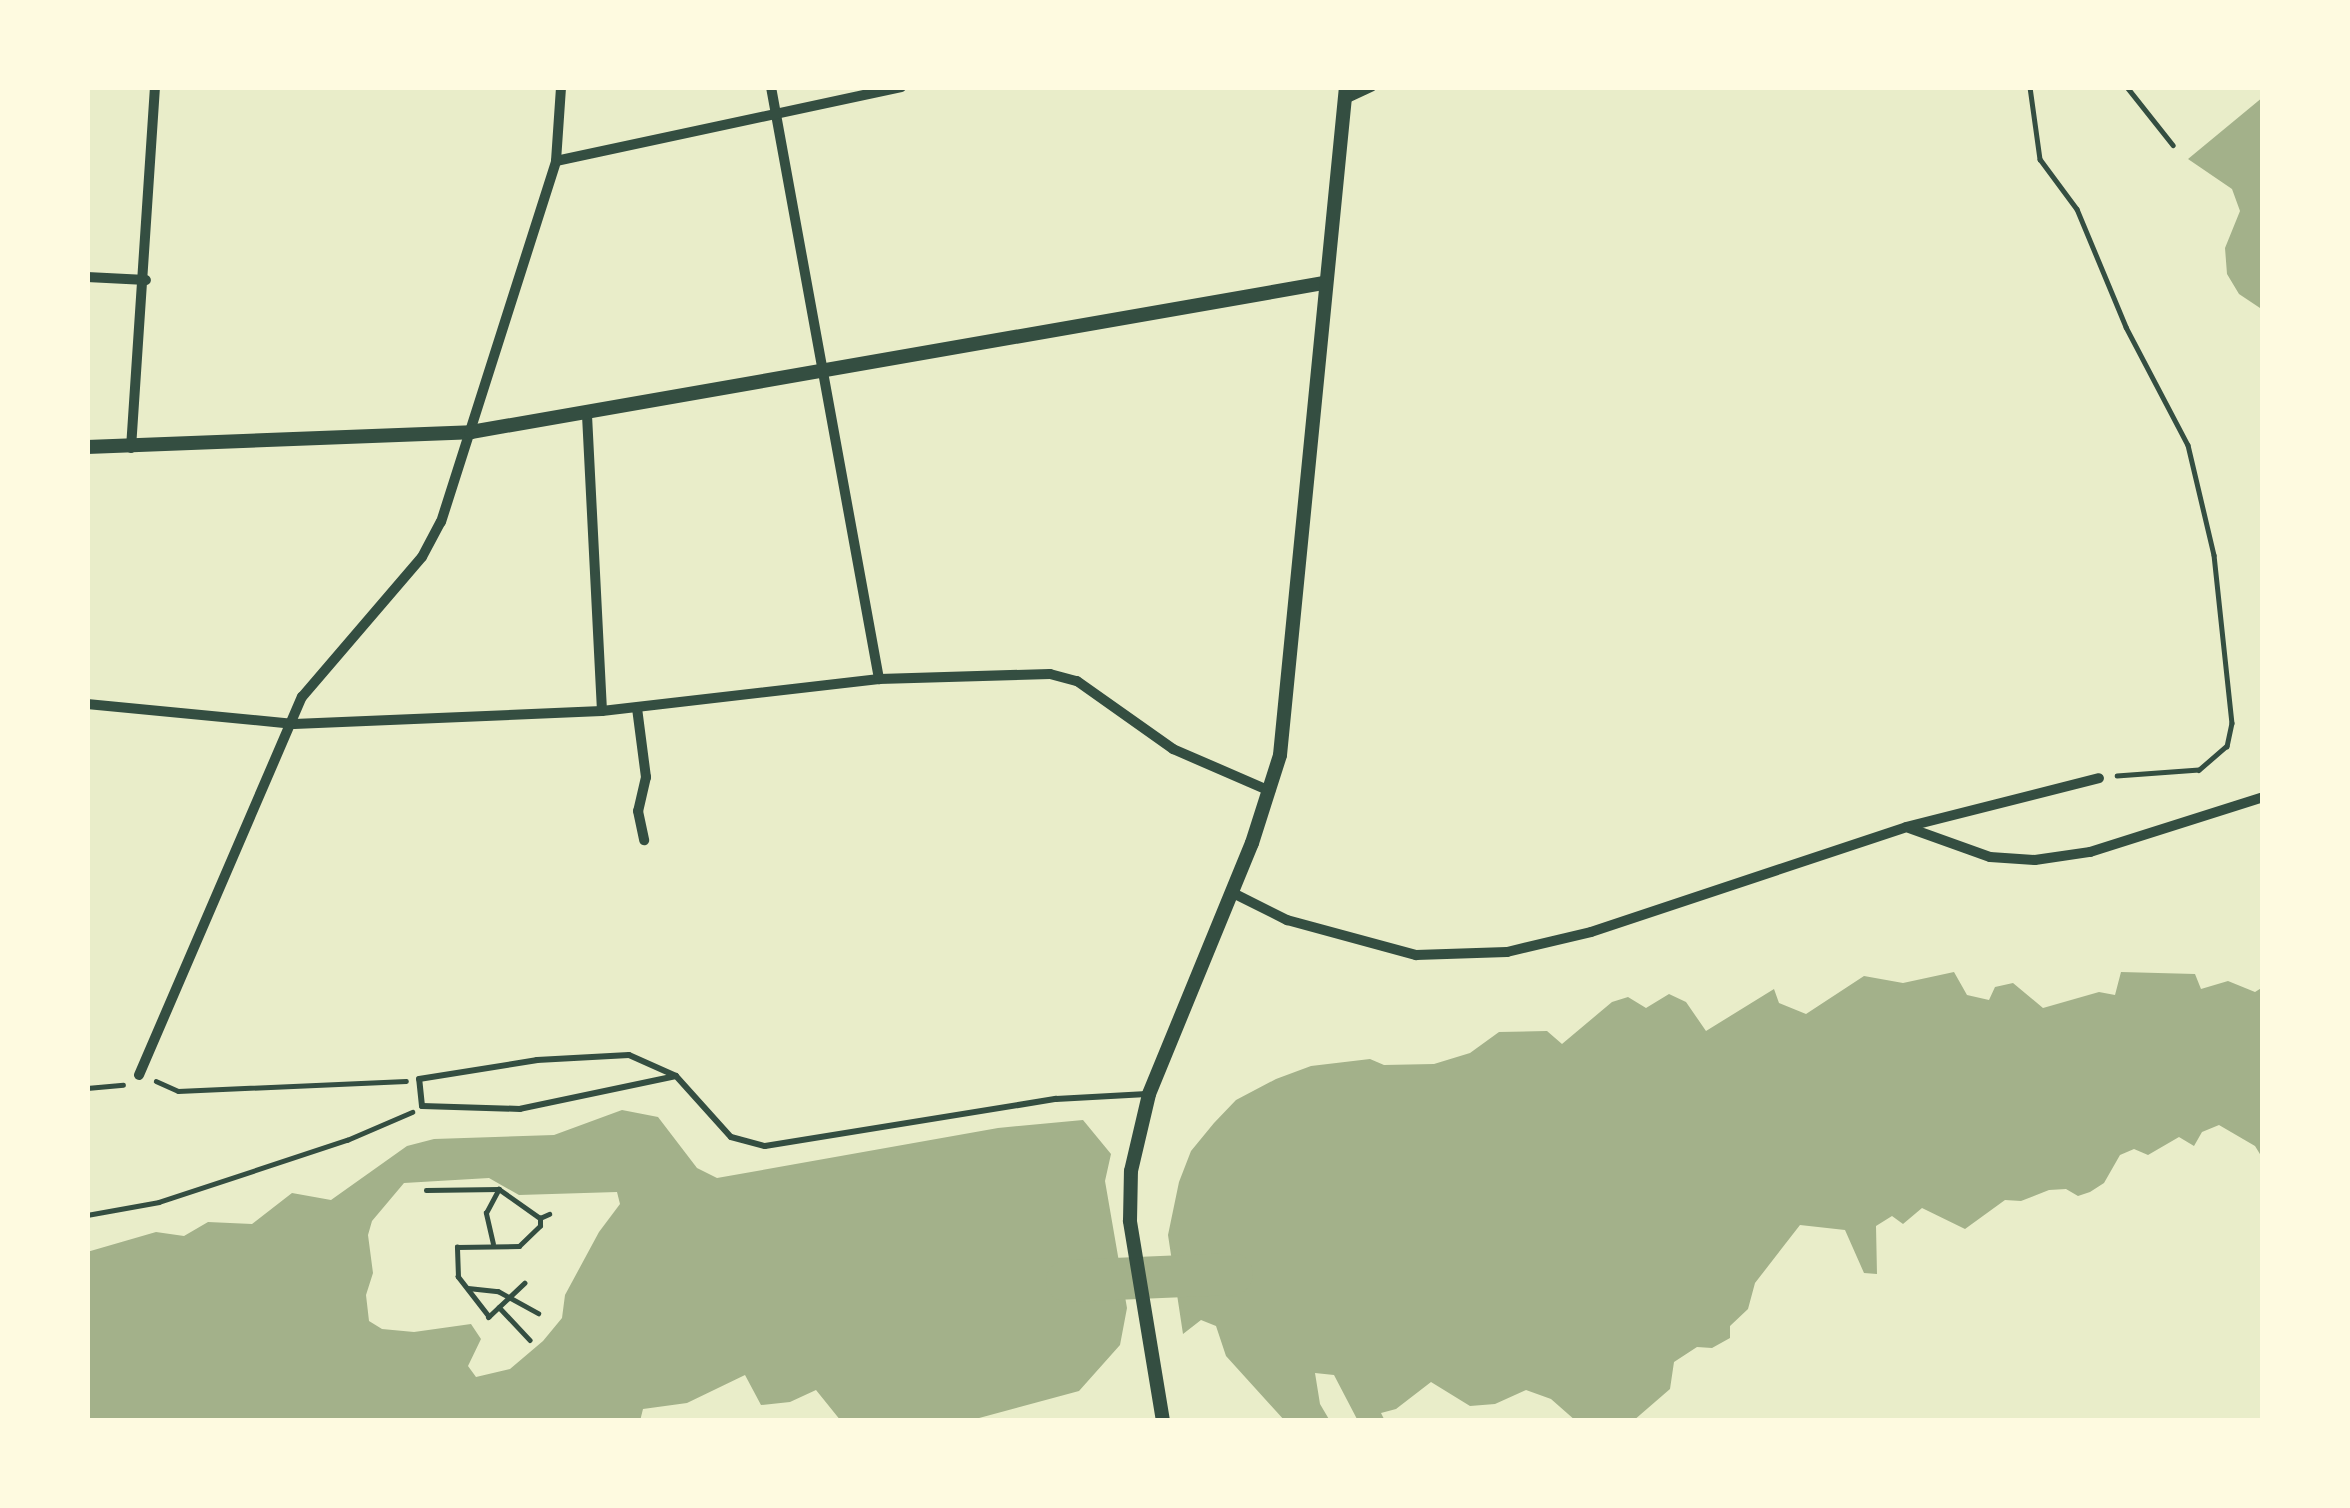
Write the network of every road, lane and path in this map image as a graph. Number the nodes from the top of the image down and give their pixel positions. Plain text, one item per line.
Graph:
1 (155, 87) edge
2 (561, 87) edge
3 (771, 87) edge
4 (901, 87) edge
5 (1371, 87) edge
6 (2030, 87) edge
7 (2127, 87) edge
8 (1346, 93) edge
9 (775, 112) junction
10 (2173, 145) dead end
11 (556, 161) junction
12 (87, 277) edge
13 (146, 280) junction
14 (1324, 283) junction
15 (823, 373) junction
16 (586, 416) junction
17 (471, 432) junction
18 (87, 447) edge
19 (131, 448) junction
20 (879, 679) junction
21 (87, 704) edge
22 (637, 708) junction
23 (602, 710) junction
24 (294, 724) junction
25 (2099, 778) joint
26 (1270, 791) junction
27 (2263, 797) edge
28 (1906, 826) junction
29 (644, 840) dead end
30 (1231, 892) junction
31 (676, 1076) junction
32 (137, 1079) junction
33 (419, 1079) junction
34 (87, 1088) edge
35 (1149, 1094) junction
36 (422, 1106) junction
37 (499, 1189) junction
38 (426, 1190) dead end
39 (87, 1214) edge
40 (549, 1214) dead end
41 (540, 1217) junction
42 (494, 1246) junction
43 (525, 1283) dead end
44 (468, 1288) junction
45 (510, 1297) junction
46 (499, 1307) junction
47 (538, 1313) dead end
48 (530, 1340) dead end
49 (1163, 1421) edge

1 - 13 street
2 - 11 street
3 - 9 street
4 - 9 street
5 - 8 street
6 - 25 path
7 - 10 path
8 - 14 street
9 - 11 street
9 - 15 street
11 - 17 street
12 - 13 street
13 - 19 street
14 - 15 street
14 - 26 street
15 - 16 street
15 - 20 street
16 - 17 street
16 - 23 street
17 - 19 street
17 - 24 street
18 - 19 street
20 - 22 street
20 - 26 street
21 - 24 street
22 - 23 street
22 - 29 street
23 - 24 street
24 - 32 street
25 - 28 street
26 - 30 street
27 - 28 street
28 - 30 street
30 - 35 street
31 - 33 lane
31 - 35 lane
31 - 36 lane
32 - 33 path
32 - 34 path
33 - 36 lane
35 - 49 street
36 - 39 path
37 - 38 path
37 - 41 path
37 - 42 path
40 - 41 path
41 - 42 path
42 - 44 path
43 - 45 path
44 - 45 path
44 - 46 path
45 - 46 path
45 - 47 path
46 - 48 path

